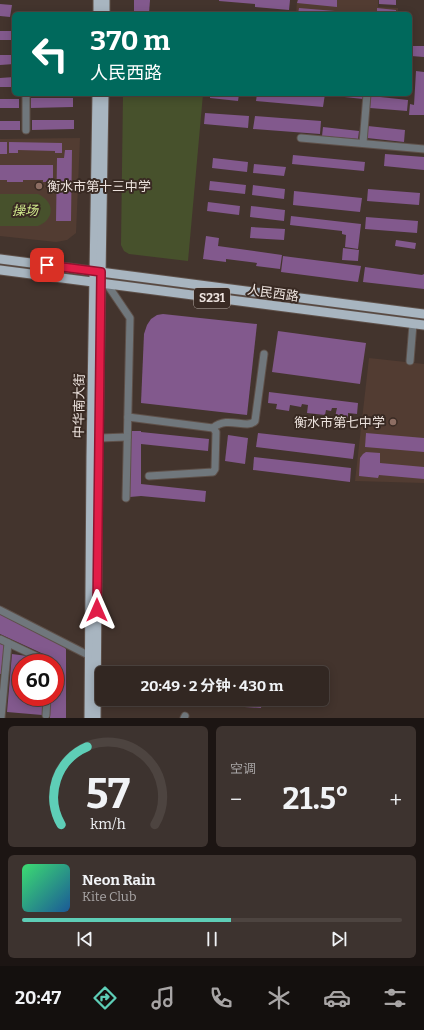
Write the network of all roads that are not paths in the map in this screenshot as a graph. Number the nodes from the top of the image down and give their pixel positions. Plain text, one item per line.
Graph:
1 (98, 0) edge
2 (105, 0) edge
3 (98, 12) edge
4 (105, 12) edge
5 (26, 96) edge
6 (97, 96) edge
7 (104, 96) edge
8 (367, 96) edge
9 (26, 130) dead end
10 (301, 138) dead end
11 (363, 143) junction
12 (424, 149) edge
13 (0, 259) edge
14 (0, 270) edge
15 (98, 272) junction
16 (100, 283) junction
17 (424, 314) edge
18 (413, 324) junction
19 (424, 325) edge
20 (264, 354) dead end
21 (410, 361) dead end
22 (128, 417) junction
23 (213, 428) junction
24 (99, 438) junction
25 (127, 438) junction
26 (149, 476) dead end
27 (126, 498) dead end
28 (0, 610) edge
29 (0, 640) edge
30 (8, 643) junction
31 (33, 654) edge
32 (90, 656) junction
33 (46, 706) edge
34 (46, 715) dead end
35 (1, 718) edge
36 (89, 718) edge
37 (96, 718) edge

1 - 3 main road
2 - 4 main road
5 - 9 street
6 - 15 main road, 中华南大街
7 - 15 main road, 中华南大街
8 - 11 street
10 - 11 street
11 - 12 street
13 - 15 main road, 人民西路 / S231
14 - 16 main road, 人民西路 / S231
15 - 16 main road, 中华南大街
15 - 17 main road, 人民西路 / S231
16 - 18 main road, 人民西路 / S231
16 - 22 street
16 - 24 main road, 中华南大街
16 - 32 main road, 中华南大街
18 - 19 main road, 人民西路 / S231
18 - 21 street
20 - 23 street
22 - 23 street
22 - 25 street
23 - 26 street
24 - 25 street
24 - 37 main road, 中华南大街
25 - 27 street
28 - 32 street
29 - 30 street
30 - 31 street
30 - 35 street
32 - 36 main road, 中华南大街
33 - 34 street

